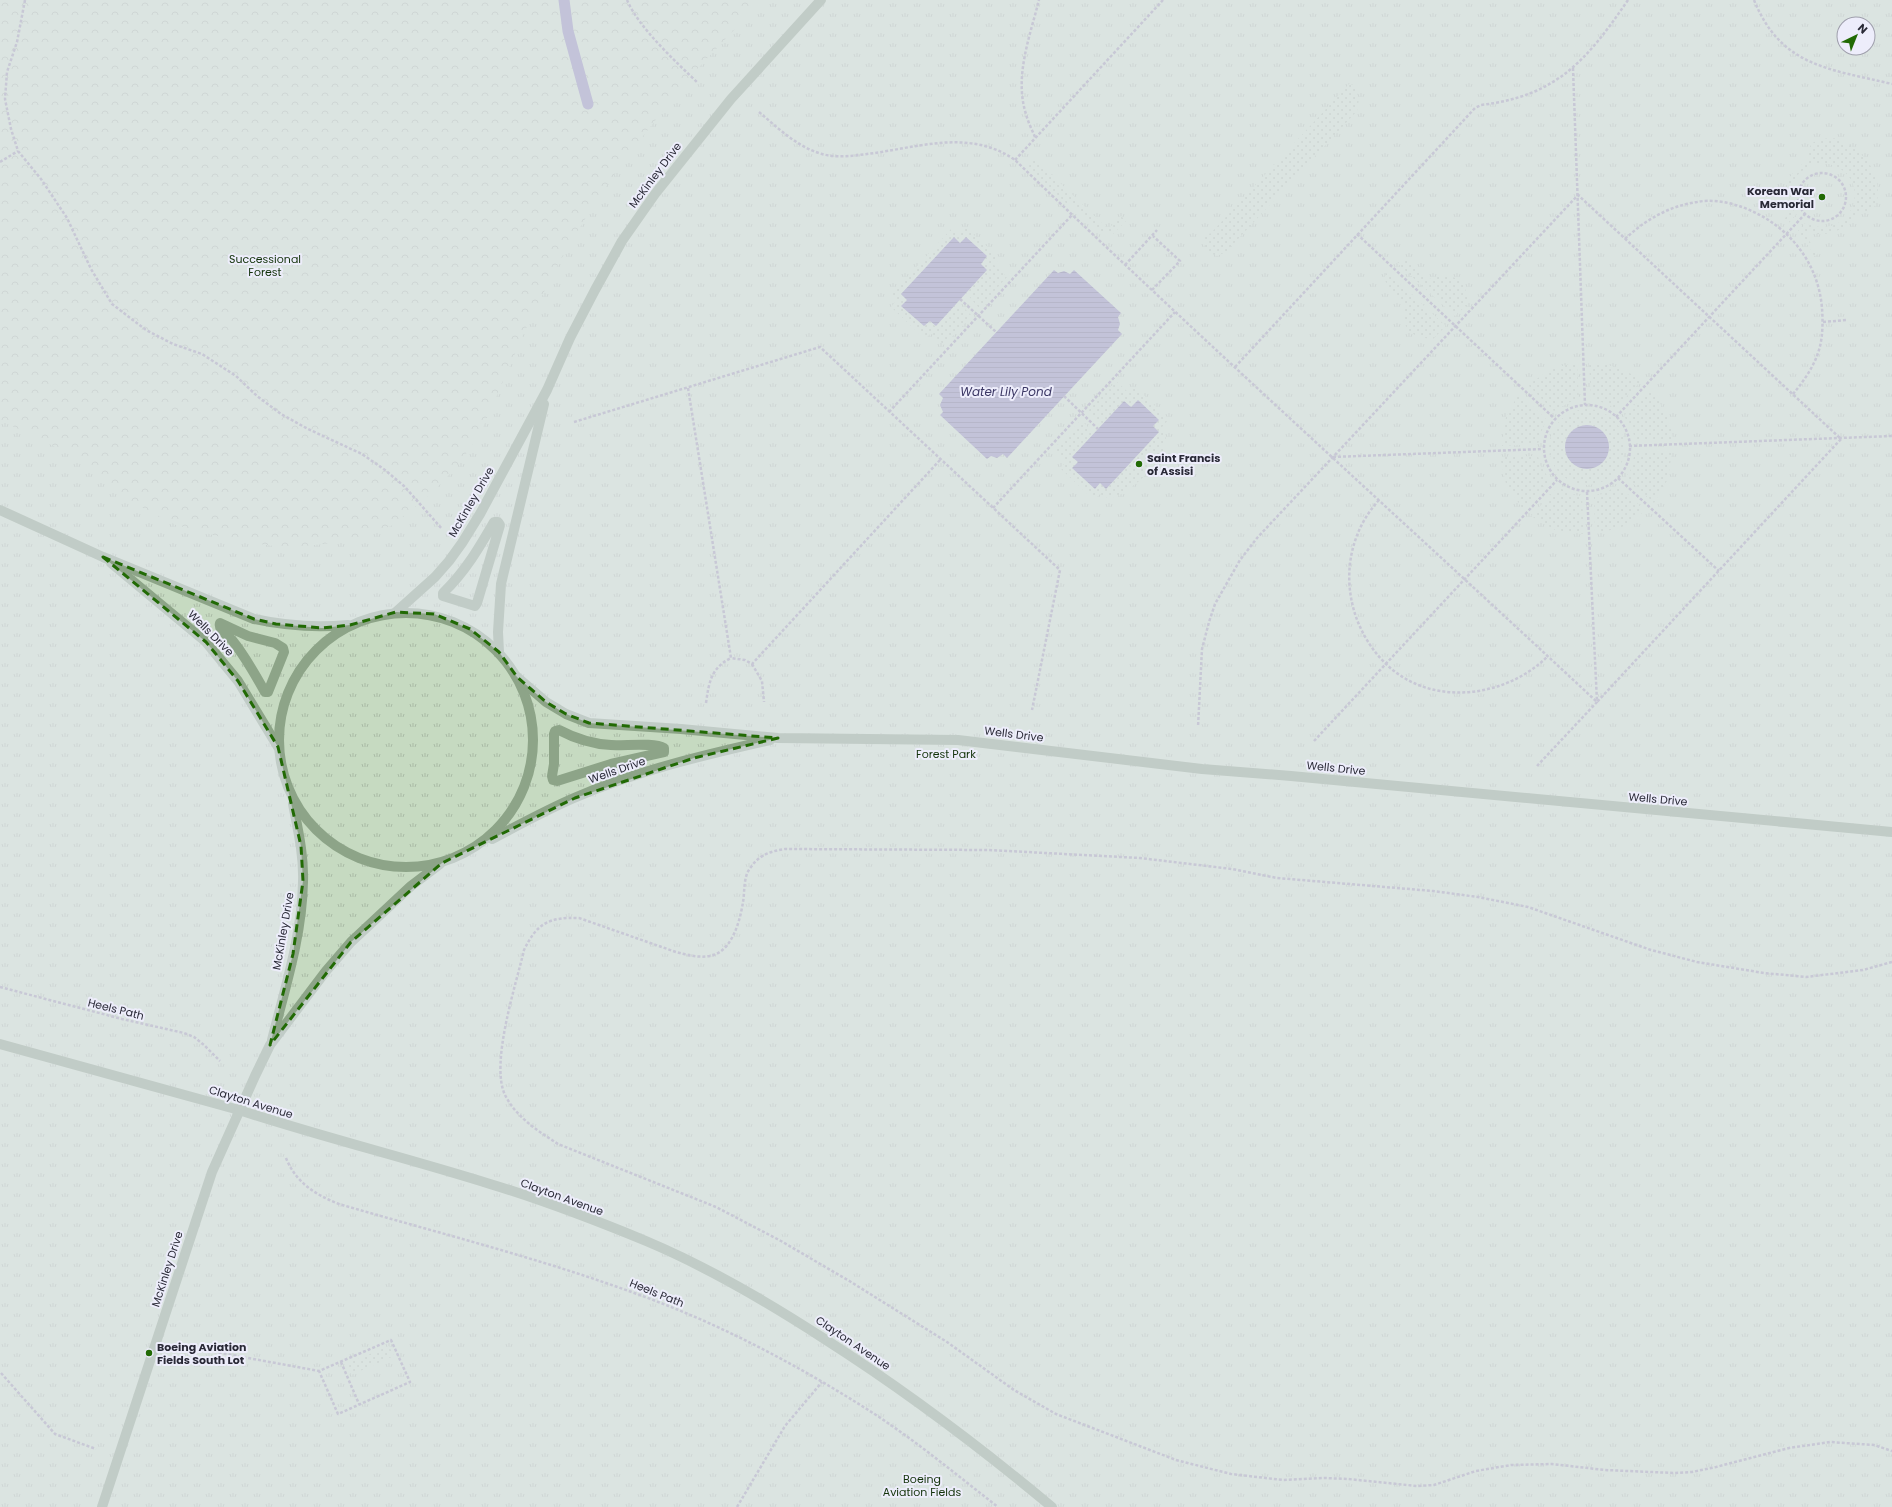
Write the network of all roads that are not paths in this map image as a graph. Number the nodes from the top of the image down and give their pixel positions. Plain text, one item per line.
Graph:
1 (821, 0) edge
2 (547, 390) junction
3 (0, 510) edge
4 (477, 553) joint
5 (103, 556) junction
6 (396, 612) junction
7 (350, 625) junction
8 (248, 636) joint
9 (499, 652) junction
10 (517, 677) junction
11 (778, 738) junction
12 (611, 745) joint
13 (278, 747) junction
14 (291, 796) junction
15 (1892, 832) edge
16 (474, 848) junction
17 (442, 862) junction
18 (0, 1044) edge
19 (270, 1045) junction
20 (239, 1110) junction
21 (102, 1507) edge
22 (1052, 1507) edge

1 - 2 street, McKinley Drive
2 - 6 street, McKinley Drive
2 - 9 street, McKinley Drive
3 - 5 street, Wells Drive
4 - 4 street
5 - 7 street, Wells Drive
5 - 13 street, Wells Drive
6 - 7 street
6 - 9 street
7 - 13 street
8 - 8 street
9 - 10 street
10 - 11 street, Wells Drive
10 - 16 street
11 - 15 street, Wells Drive
11 - 16 street, Wells Drive
12 - 12 street
13 - 14 street
14 - 17 street
14 - 19 street, McKinley Drive
16 - 17 street
17 - 19 street, McKinley Drive
18 - 20 street, Clayton Avenue
19 - 20 street, McKinley Drive
20 - 21 street, McKinley Drive
20 - 22 street, Clayton Avenue

